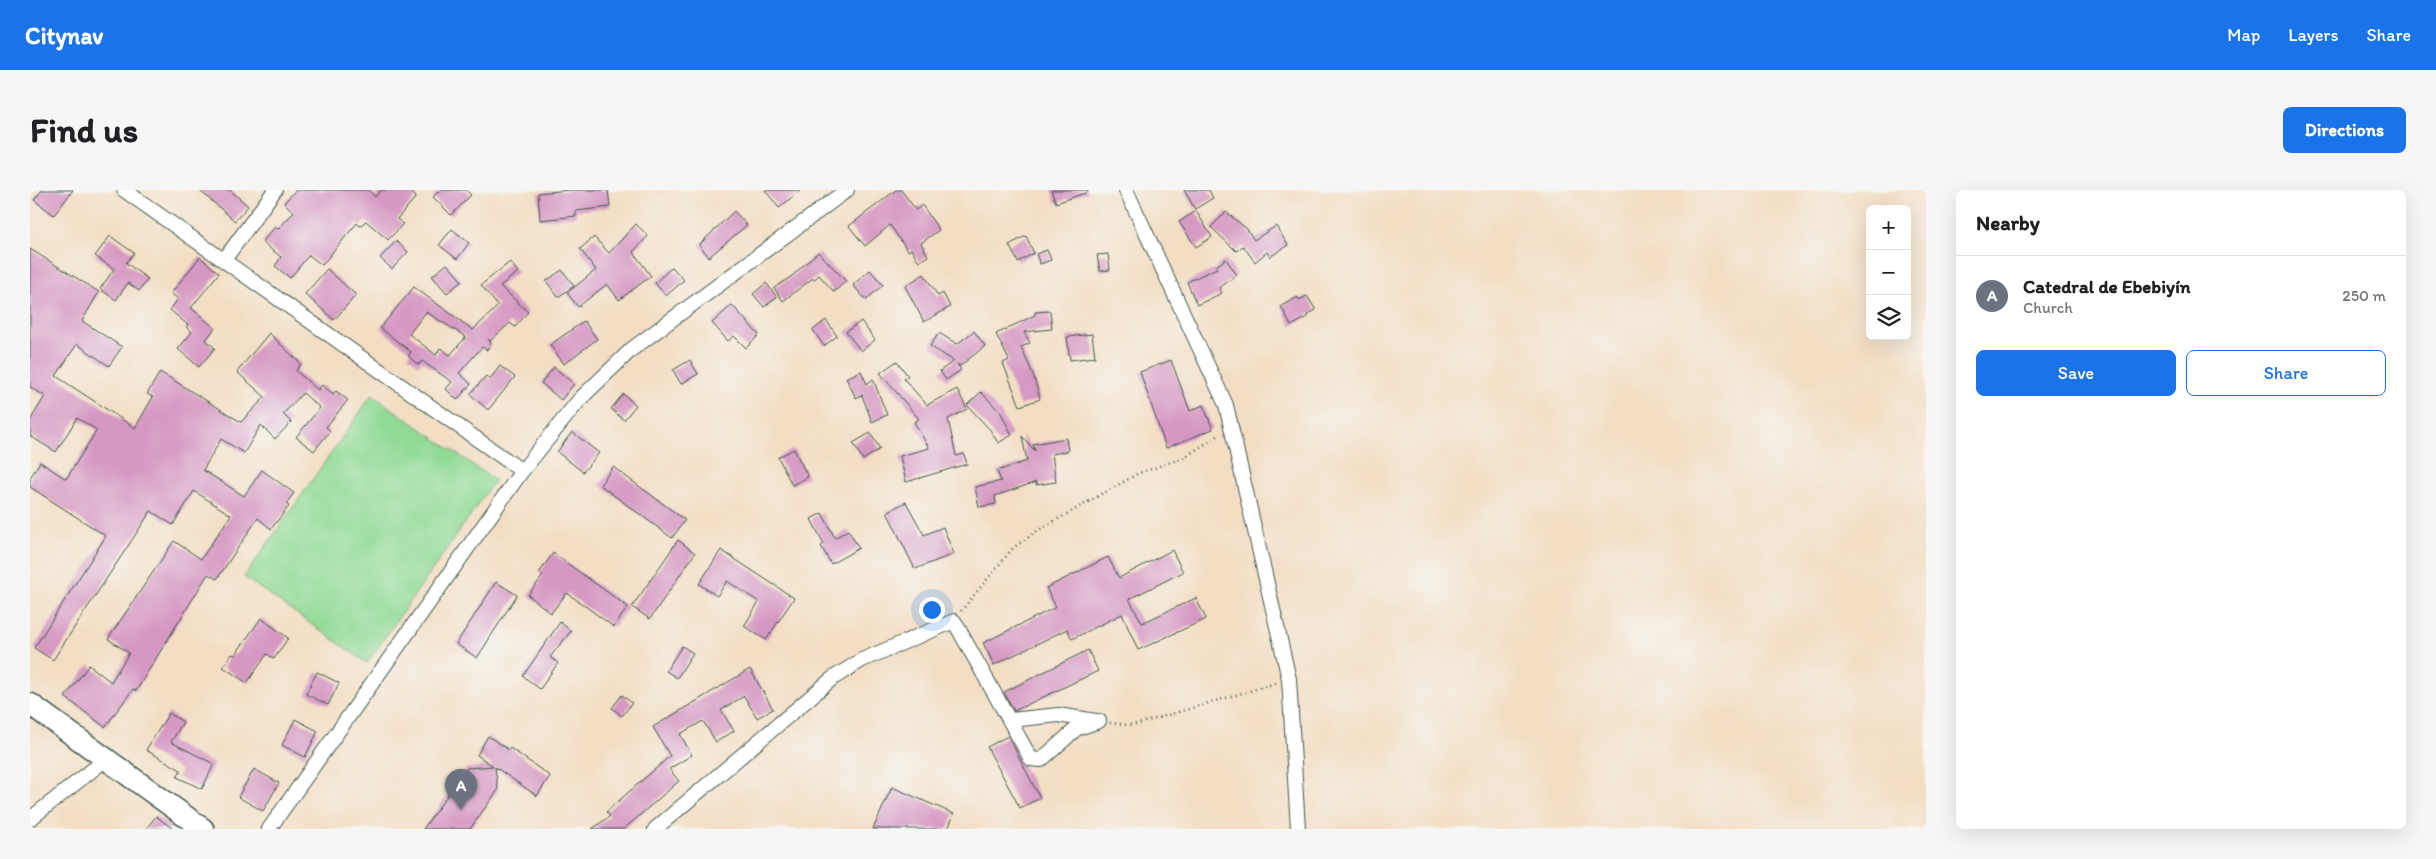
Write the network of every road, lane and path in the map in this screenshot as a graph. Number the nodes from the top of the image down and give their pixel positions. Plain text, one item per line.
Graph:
1 (275, 190) edge
2 (847, 190) edge
3 (1126, 190) edge
4 (130, 192) edge
5 (224, 260) junction
6 (1230, 428) junction
7 (522, 471) junction
8 (954, 620) junction
9 (1289, 679) junction
10 (30, 704) edge
11 (1011, 720) junction
12 (1099, 722) junction
13 (105, 760) junction
14 (30, 819) edge
15 (203, 829) edge
16 (269, 829) edge
17 (654, 829) edge
18 (1298, 829) edge

1 - 5 street
2 - 7 street
3 - 6 street
4 - 5 street
5 - 7 street
6 - 8 path
6 - 9 street
7 - 16 street
8 - 11 street
8 - 17 street
9 - 12 path
9 - 18 street
10 - 13 main road
11 - 12 street
11 - 12 street
13 - 14 street
13 - 15 main road

